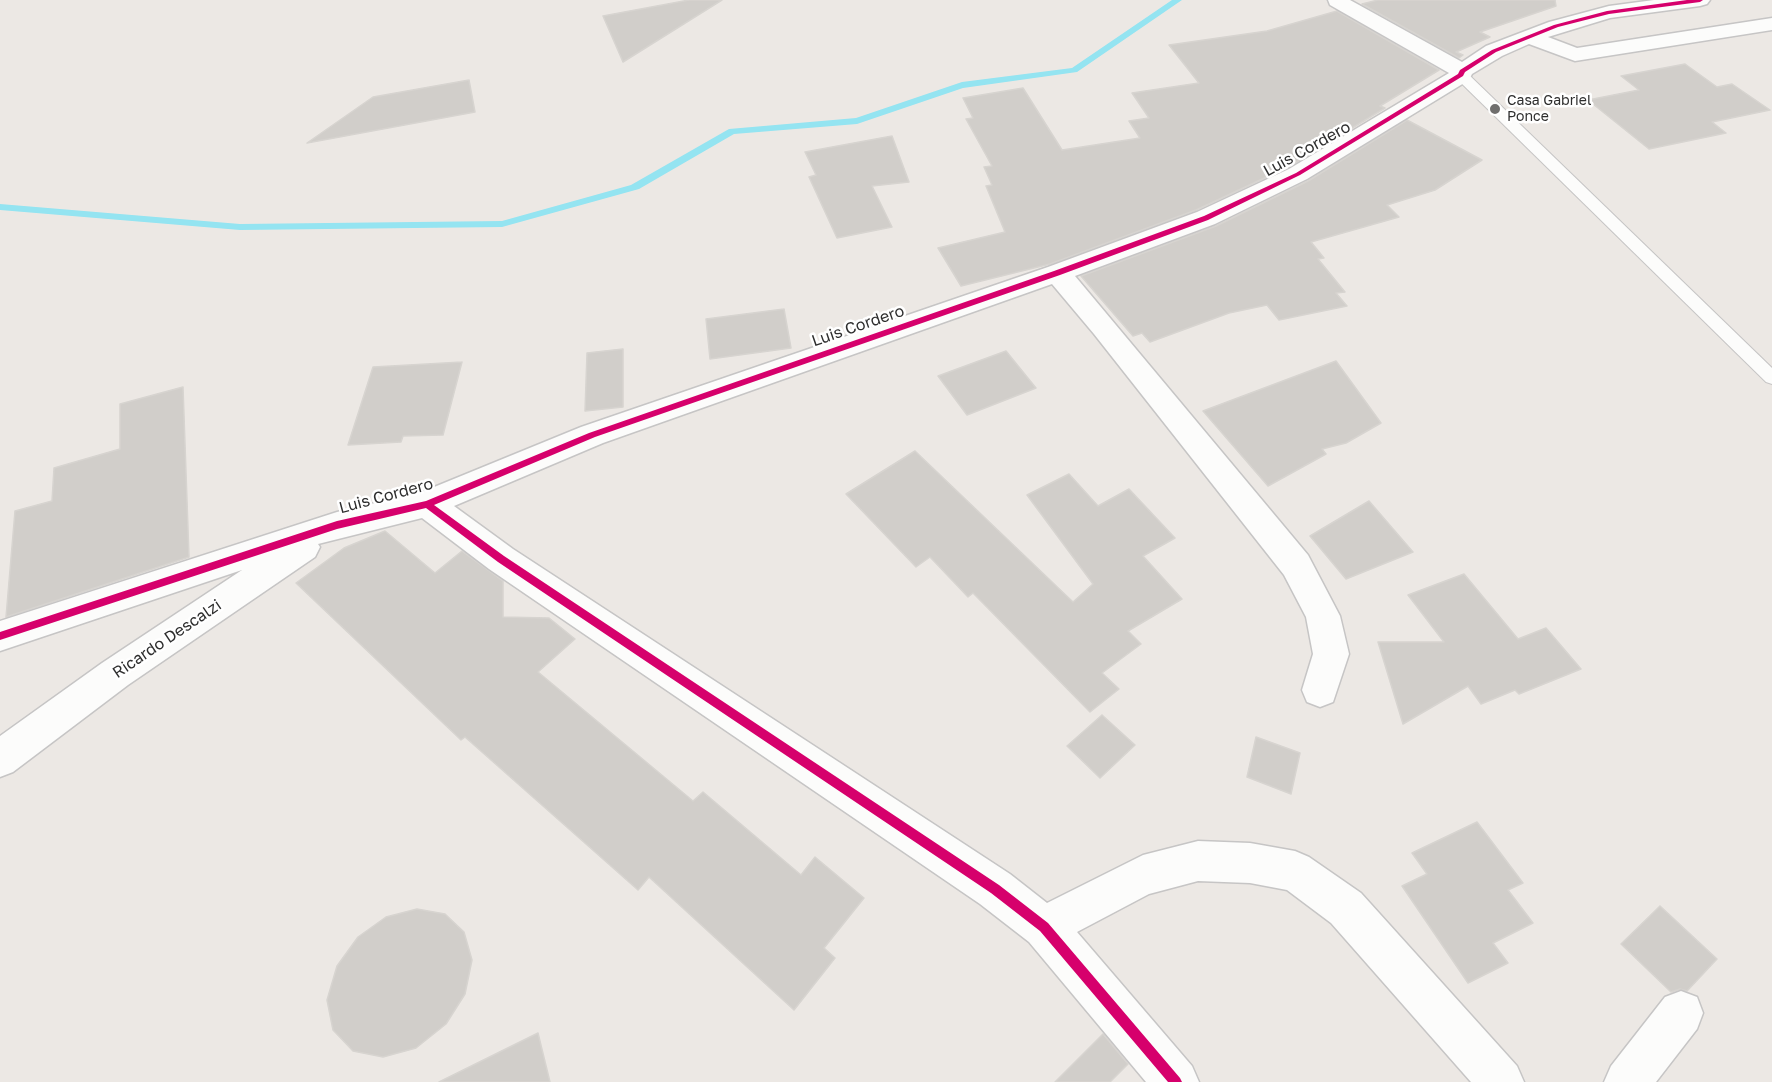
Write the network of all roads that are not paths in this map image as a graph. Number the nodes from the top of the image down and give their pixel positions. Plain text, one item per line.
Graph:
1 (1700, 0) edge
2 (1337, 1) edge
3 (1772, 24) edge
4 (1529, 37) junction
5 (1462, 73) junction
6 (1057, 273) junction
7 (1772, 378) edge
8 (427, 504) junction
9 (337, 525) junction
10 (0, 636) edge
11 (1320, 690) dead end
12 (0, 759) edge
13 (1044, 927) junction
14 (1681, 1013) dead end
15 (1176, 1082) edge
16 (1501, 1082) edge
17 (1627, 1082) edge

1 - 4 street, Luis Cordero
2 - 5 street
3 - 4 street
4 - 5 street, Luis Cordero
5 - 6 street, Luis Cordero
5 - 7 lane
6 - 8 street, Luis Cordero
6 - 11 street
8 - 9 street, Luis Cordero
8 - 13 street
9 - 10 street, Luis Cordero
9 - 12 street, Ricardo Descalzi
13 - 15 street
13 - 16 street
14 - 17 street

